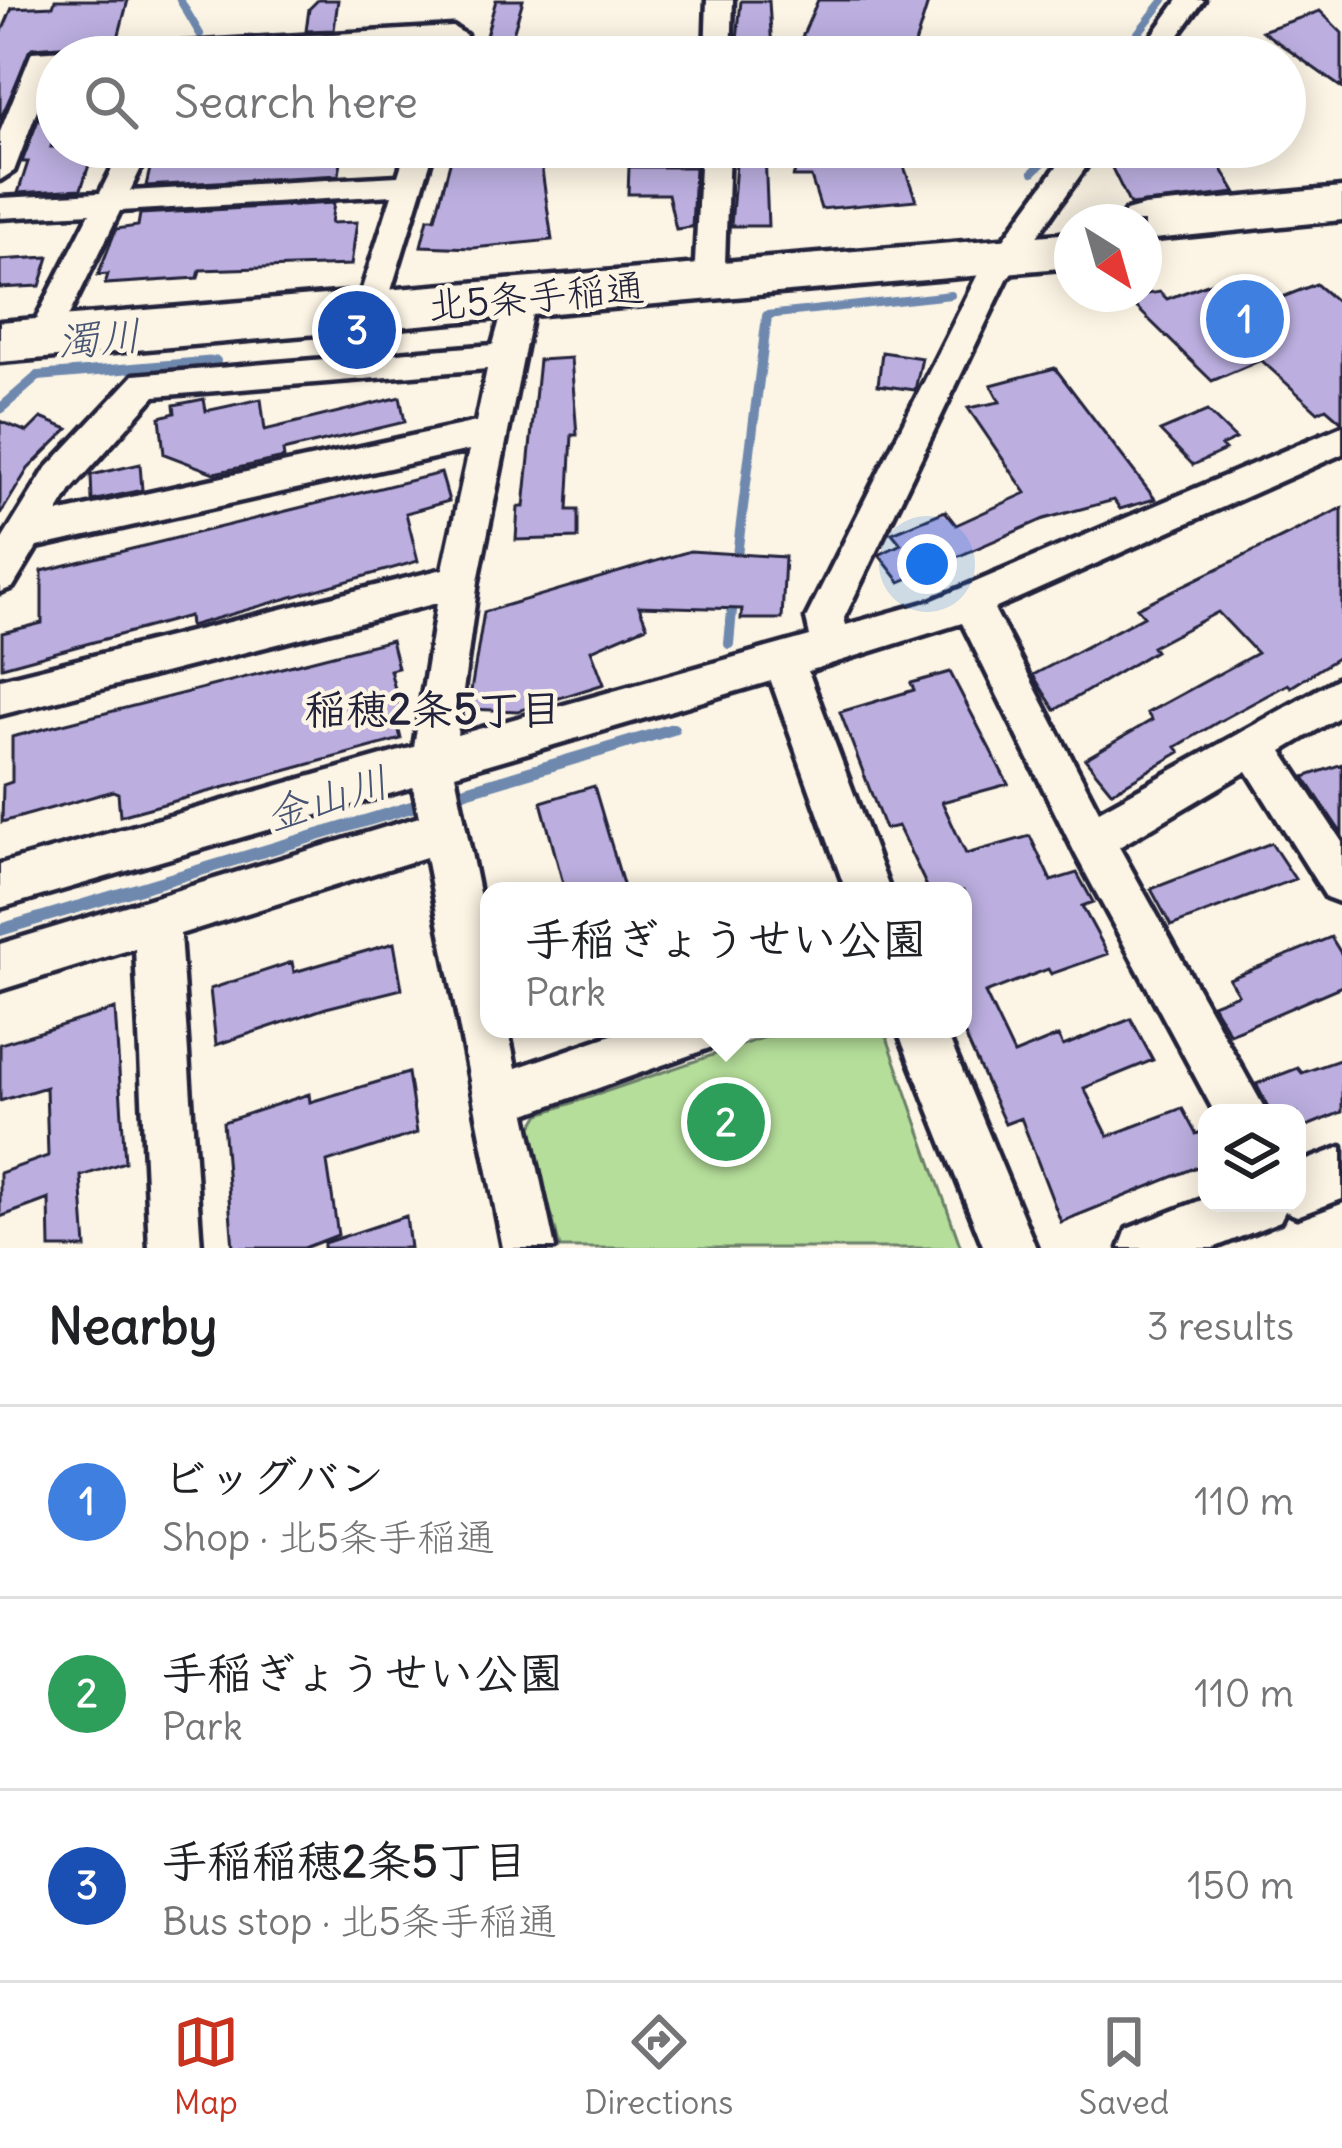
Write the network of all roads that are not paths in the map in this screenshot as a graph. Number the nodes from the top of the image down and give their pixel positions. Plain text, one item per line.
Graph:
1 (720, 0) edge
2 (1190, 0) edge
3 (719, 36) edge
4 (1165, 36) edge
5 (36, 66) edge
6 (13, 102) edge
7 (127, 168) edge
8 (415, 168) edge
9 (714, 168) edge
10 (1076, 168) edge
11 (0, 171) edge
12 (410, 185) junction
13 (112, 201) junction
14 (1342, 204) edge
15 (0, 208) edge
16 (1162, 222) edge
17 (1342, 227) edge
18 (1162, 242) edge
19 (1043, 243) edge
20 (710, 263) junction
21 (378, 290) junction
22 (519, 299) junction
23 (53, 317) junction
24 (0, 322) edge
25 (0, 342) edge
26 (504, 356) junction
27 (489, 432) junction
28 (1340, 442) edge
29 (25, 535) junction
30 (0, 576) edge
31 (459, 580) junction
32 (971, 602) junction
33 (832, 644) junction
34 (783, 658) junction
35 (1342, 694) edge
36 (0, 697) edge
37 (1254, 745) junction
38 (438, 800) junction
39 (1090, 840) junction
40 (1342, 881) edge
41 (865, 882) edge
42 (0, 886) edge
43 (156, 920) junction
44 (0, 967) edge
45 (480, 1017) edge
46 (484, 1038) edge
47 (672, 1038) edge
48 (925, 1038) edge
49 (496, 1100) junction
50 (1237, 1104) edge
51 (1342, 1173) edge
52 (1306, 1187) edge
53 (1239, 1212) edge
54 (175, 1248) edge
55 (530, 1248) edge
56 (1010, 1248) edge
57 (1146, 1248) edge

1 - 3 street
2 - 4 street
5 - 6 street
6 - 11 street
7 - 13 street
8 - 12 street
9 - 20 street
10 - 19 street
12 - 13 street
12 - 21 street
13 - 15 street
13 - 23 street
14 - 16 highway
17 - 18 highway
19 - 20 highway, 北5条手稲通
19 - 22 highway, 北5条手稲通
19 - 33 street
20 - 21 highway, 北5条手稲通
21 - 23 highway, 北5条手稲通
22 - 25 highway, 北5条手稲通
22 - 26 street
23 - 24 highway, 北5条手稲通
26 - 27 street
26 - 29 street
27 - 29 street
27 - 31 street
28 - 32 street
29 - 30 street
31 - 36 street
31 - 38 street
32 - 33 street
32 - 39 street
33 - 34 street
34 - 38 street
34 - 41 street
35 - 37 street
37 - 39 street
37 - 40 street
38 - 42 street
38 - 43 street
38 - 45 street
39 - 50 street
43 - 44 street
43 - 54 street
46 - 49 street
47 - 49 street
48 - 56 street
49 - 55 street
51 - 52 street
53 - 57 street

